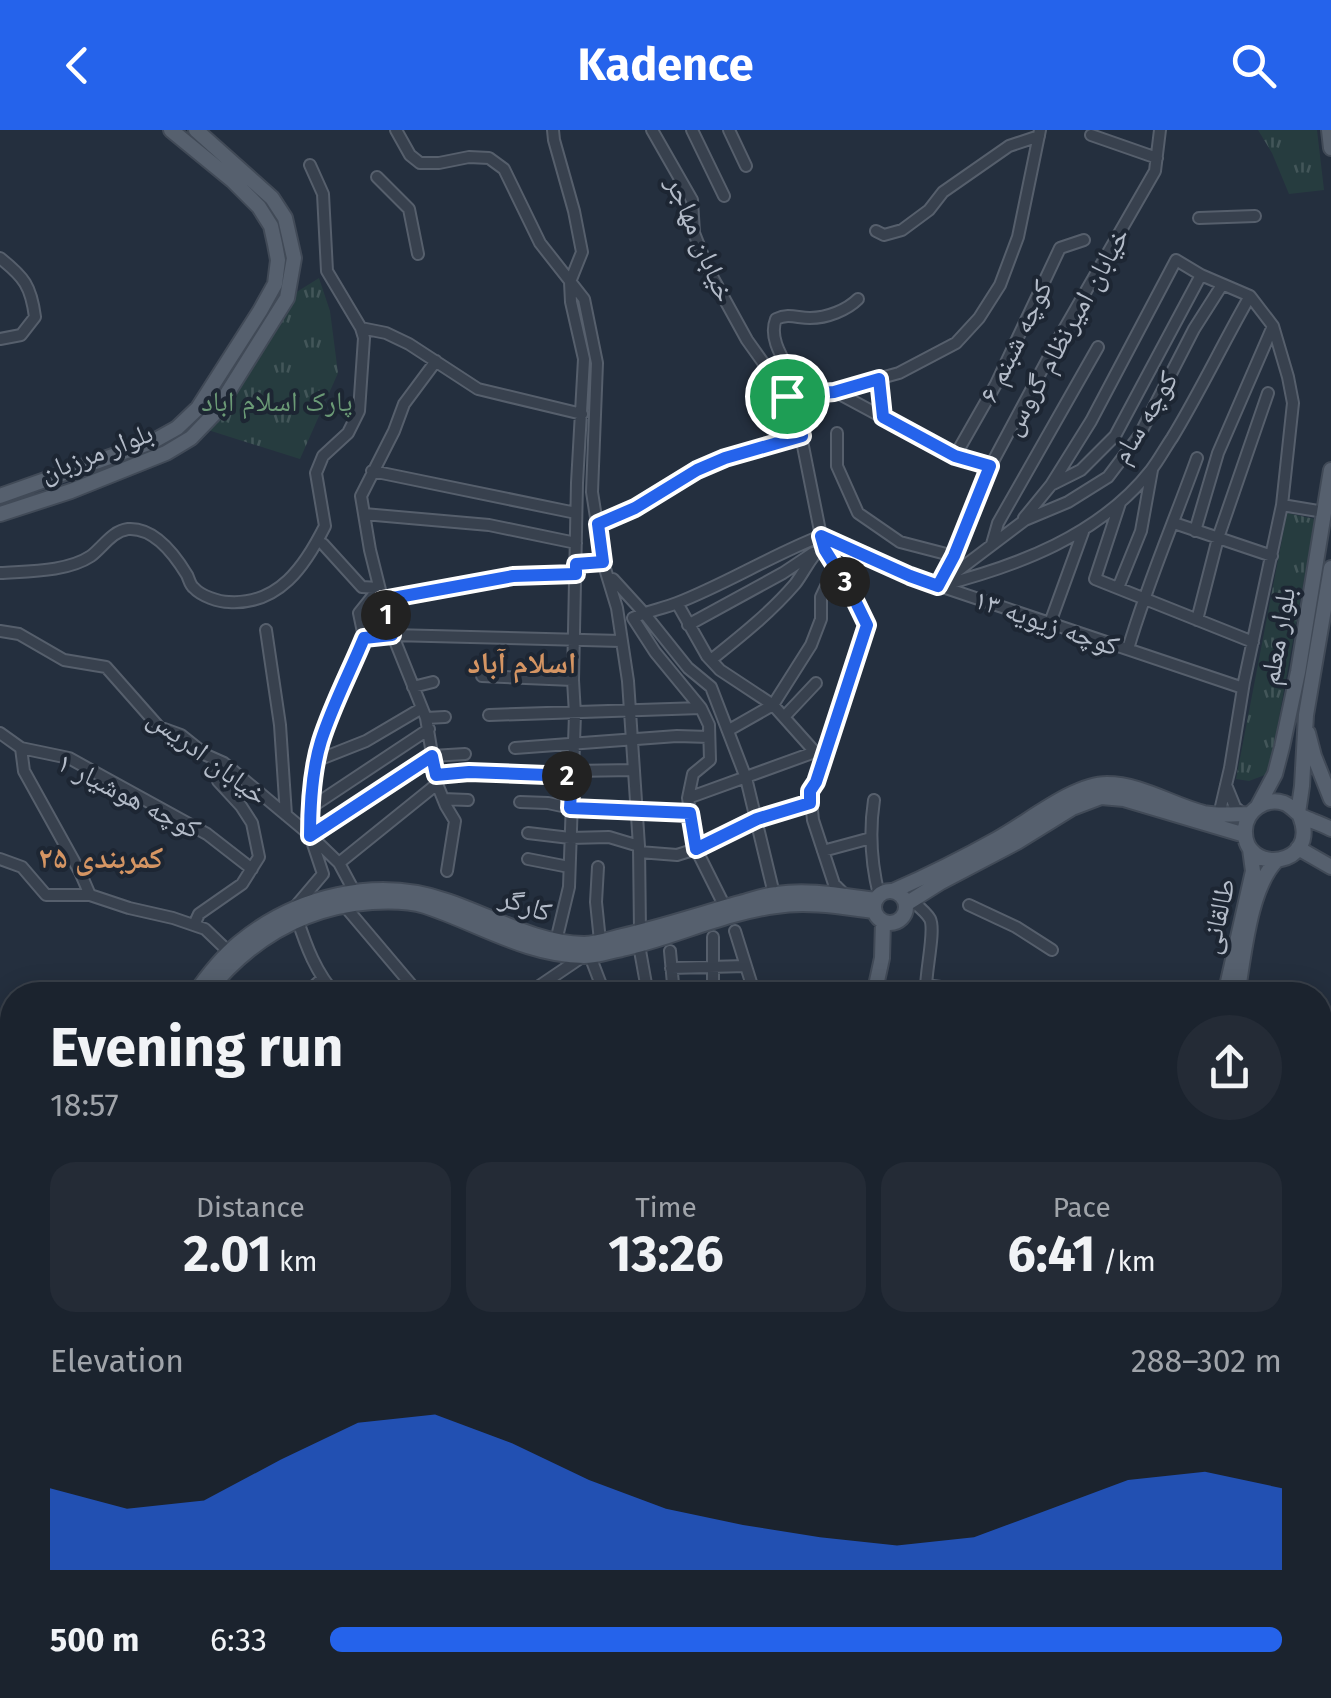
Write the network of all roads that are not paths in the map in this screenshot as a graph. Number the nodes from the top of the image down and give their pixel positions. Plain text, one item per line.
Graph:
1 (171, 130) edge
2 (196, 130) edge
3 (396, 130) edge
4 (553, 130) edge
5 (652, 130) edge
6 (692, 130) edge
7 (729, 130) edge
8 (1160, 130) edge
9 (1329, 130) edge
10 (1040, 133) edge
11 (1092, 134) dead end
12 (1331, 148) edge
13 (1156, 158) junction
14 (310, 165) dead end
15 (746, 166) dead end
16 (377, 177) dead end
17 (724, 196) dead end
18 (1255, 216) dead end
19 (1198, 218) dead end
20 (876, 231) dead end
21 (1084, 240) dead end
22 (418, 254) dead end
23 (0, 258) edge
24 (1200, 276) junction
25 (570, 282) junction
26 (1222, 285) junction
27 (1250, 296) junction
28 (858, 299) dead end
29 (1273, 326) junction
30 (361, 328) junction
31 (0, 339) edge
32 (1098, 347) dead end
33 (436, 361) junction
34 (879, 379) junction
35 (834, 392) junction
36 (1268, 393) dead end
37 (787, 396) junction
38 (582, 414) junction
39 (883, 417) junction
40 (837, 433) dead end
41 (802, 436) junction
42 (955, 456) junction
43 (1197, 458) dead end
44 (990, 466) junction
45 (372, 470) junction
46 (1152, 470) junction
47 (1331, 470) edge
48 (1051, 485) junction
49 (0, 496) edge
50 (1120, 502) junction
51 (1282, 505) junction
52 (1324, 512) junction
53 (576, 513) junction
54 (0, 514) edge
55 (364, 514) junction
56 (598, 524) junction
57 (1174, 524) junction
58 (1016, 526) junction
59 (1195, 531) junction
60 (1084, 532) junction
61 (1218, 538) junction
62 (576, 543) junction
63 (323, 544) dead end
64 (820, 544) junction
65 (992, 544) junction
66 (954, 556) junction
67 (1272, 556) junction
68 (603, 562) junction
69 (835, 566) junction
70 (1331, 568) edge
71 (576, 569) junction
72 (0, 572) edge
73 (938, 586) junction
74 (1118, 588) junction
75 (381, 594) junction
76 (1143, 598) junction
77 (676, 603) junction
78 (644, 612) junction
79 (1197, 620) junction
80 (1050, 623) junction
81 (688, 625) junction
82 (266, 630) dead end
83 (0, 631) edge
84 (392, 635) junction
85 (364, 638) junction
86 (575, 638) junction
87 (622, 640) junction
88 (1252, 642) junction
89 (1128, 649) junction
90 (711, 660) junction
91 (482, 676) dead end
92 (573, 680) junction
93 (433, 682) dead end
94 (816, 683) dead end
95 (414, 687) junction
96 (1243, 688) junction
97 (772, 705) junction
98 (700, 708) junction
99 (630, 711) junction
100 (575, 714) junction
101 (489, 715) dead end
102 (1306, 715) junction
103 (446, 717) dead end
104 (784, 717) junction
105 (425, 718) junction
106 (729, 730) junction
107 (0, 733) edge
108 (709, 737) junction
109 (632, 740) junction
110 (574, 745) junction
111 (21, 748) junction
112 (515, 748) dead end
113 (465, 754) dead end
114 (820, 755) junction
115 (432, 756) junction
116 (212, 758) junction
117 (318, 760) junction
118 (1279, 761) junction
119 (1302, 768) junction
120 (634, 770) junction
121 (572, 774) junction
122 (746, 778) junction
123 (436, 779) junction
124 (1226, 786) junction
125 (442, 798) junction
126 (688, 798) junction
127 (1331, 798) edge
128 (468, 800) dead end
129 (874, 800) dead end
130 (520, 802) dead end
131 (810, 803) junction
132 (310, 808) junction
133 (570, 808) junction
134 (636, 811) junction
135 (1250, 811) junction
136 (690, 813) junction
137 (1299, 814) junction
138 (1219, 815) junction
139 (286, 816) junction
140 (757, 819) junction
141 (1331, 829) edge
142 (528, 833) dead end
143 (310, 836) junction
144 (570, 838) junction
145 (870, 838) junction
146 (1247, 841) junction
147 (1298, 848) junction
148 (639, 849) junction
149 (696, 849) junction
150 (823, 851) junction
151 (528, 858) dead end
152 (0, 859) edge
153 (1277, 860) junction
154 (340, 863) junction
155 (598, 866) dead end
156 (569, 867) junction
157 (1331, 867) edge
158 (252, 869) junction
159 (448, 871) dead end
160 (354, 891) junction
161 (774, 894) junction
162 (90, 895) junction
163 (847, 896) junction
164 (881, 903) junction
165 (343, 904) junction
166 (969, 905) dead end
167 (725, 907) junction
168 (907, 908) junction
169 (295, 914) junction
170 (194, 925) junction
171 (734, 931) dead end
172 (713, 937) dead end
173 (639, 939) junction
174 (556, 941) junction
175 (600, 942) junction
176 (1052, 950) dead end
177 (670, 951) dead end
178 (228, 952) junction
179 (587, 956) junction
180 (882, 958) junction
181 (714, 966) junction
182 (746, 966) junction
183 (671, 968) junction
184 (322, 978) junction
185 (203, 982) edge
186 (215, 982) edge
187 (318, 982) edge
188 (325, 982) edge
189 (409, 982) edge
190 (546, 982) edge
191 (599, 982) edge
192 (646, 982) edge
193 (673, 982) edge
194 (713, 982) edge
195 (752, 982) edge
196 (877, 982) edge
197 (926, 982) edge
198 (1233, 982) edge
199 (1234, 982) edge

1 - 49 main road
2 - 54 main road, بلوار مرزبان
3 - 25 street
4 - 25 street
5 - 37 street, خیابان مهاجر
6 - 17 street
7 - 15 street
8 - 13 street, خیابان امیرنظام گروس
9 - 12 main road
10 - 20 street
10 - 34 street
11 - 13 street
13 - 44 street, خیابان امیرنظام گروس
14 - 30 street
16 - 22 street
18 - 19 street
21 - 42 street, کوچه شبنم ۶
23 - 31 street
24 - 26 street
24 - 48 street
24 - 48 street
25 - 38 street
25 - 56 street
26 - 27 street
26 - 58 street, کوچه سام
27 - 29 street
27 - 46 street
28 - 37 street
29 - 51 street
29 - 59 street
30 - 33 street
30 - 72 street
32 - 65 street
33 - 38 street
33 - 45 street
34 - 35 street
34 - 39 street
35 - 37 street
35 - 39 street
36 - 61 street
37 - 41 street
38 - 53 street
39 - 42 street
40 - 66 street
41 - 56 street
41 - 64 street
42 - 44 street
43 - 57 street
44 - 66 street, خیابان امیرنظام گروس
45 - 53 street
45 - 55 street
46 - 50 street
46 - 74 street
47 - 52 main road, بلوار معلم
48 - 58 street
50 - 60 street
50 - 74 street
51 - 52 street
51 - 67 street
52 - 118 main road, بلوار معلم
53 - 62 street
55 - 62 street
55 - 75 street
56 - 68 street
57 - 59 street
57 - 76 street
58 - 65 street, کوچه سام
59 - 61 street
60 - 73 street
60 - 80 street
61 - 67 street
61 - 79 street
62 - 71 street
63 - 75 street
64 - 69 street
64 - 73 street, کوچه زیویه ۱۳
64 - 77 street
64 - 81 street
64 - 90 street
65 - 73 street, کوچه سام
66 - 73 street, خیابان امیرنظام گروس
67 - 88 street
68 - 71 street
68 - 78 street
68 - 87 street
69 - 97 street
69 - 114 street
70 - 102 main road, بلوار معلم
71 - 75 street
71 - 86 street
73 - 80 street, کوچه زیویه ۱۳
74 - 76 street
75 - 84 street
75 - 85 street
76 - 79 street
76 - 89 street
77 - 78 street
77 - 81 street
78 - 98 street
78 - 106 street
79 - 88 street
80 - 89 street, کوچه زیویه ۱۳
81 - 90 street
82 - 139 street
83 - 116 street, خیابان ادریس
84 - 85 street
84 - 86 street
84 - 95 street
85 - 117 street
86 - 87 street
86 - 92 street
87 - 99 street
88 - 96 street
89 - 96 street, کوچه زیویه ۱۳
90 - 97 street
91 - 92 street
92 - 100 street
93 - 95 street
94 - 104 street
95 - 105 street
96 - 124 street
97 - 104 street
97 - 106 street
98 - 99 street
98 - 108 street
99 - 100 street
99 - 109 street
100 - 101 street
100 - 110 street
102 - 119 main road, بلوار معلم
102 - 127 main road
103 - 105 street
104 - 114 street
105 - 115 street
105 - 117 street
105 - 132 street
106 - 122 street
107 - 111 street, کوچه هوشیار ۱
108 - 109 street
108 - 126 street
109 - 110 street
109 - 120 street
110 - 112 street
110 - 121 street
111 - 158 street, کوچه هوشیار ۱
111 - 162 street
113 - 115 street
114 - 122 street
114 - 131 street
115 - 123 street
115 - 143 street
116 - 139 street, خیابان ادریس
116 - 158 street
117 - 132 street
118 - 119 main road
118 - 135 main road, بلوار معلم
119 - 137 main road, بلوار معلم
120 - 121 street
120 - 134 street
121 - 123 street
121 - 133 street
122 - 126 street
122 - 140 street
123 - 125 street
123 - 154 street
124 - 135 street
124 - 138 street
125 - 128 street
125 - 159 street
126 - 136 street
129 - 145 street
130 - 133 street
131 - 140 street
131 - 150 street
132 - 143 street
133 - 134 street
133 - 144 street
134 - 136 street
134 - 148 street
135 - 137 main road
135 - 138 main road, کارگر
135 - 146 main road
136 - 149 street
137 - 141 main road
137 - 147 main road
138 - 164 main road, کارگر
139 - 143 street, خیابان ادریس
140 - 149 street
140 - 161 street
142 - 144 street
143 - 154 street, خیابان ادریس
143 - 169 street
144 - 148 street
144 - 156 street
145 - 150 street
145 - 164 street
146 - 153 main road
146 - 168 main road
146 - 198 main road, طالقانی
147 - 153 main road
147 - 157 main road
148 - 149 street
148 - 173 street
149 - 167 street
150 - 163 street
151 - 156 street
152 - 162 street
153 - 199 main road, طالقانی
154 - 160 street
155 - 175 street
156 - 174 street
158 - 170 street
160 - 169 main road, کارگر
160 - 174 main road, کارگر
161 - 163 main road, کارگر
161 - 167 main road, کارگر
162 - 170 street
163 - 164 main road, کارگر
164 - 168 main road
164 - 168 main road
164 - 173 main road, کارگر
164 - 180 main road
165 - 169 main road, کارگر
165 - 179 main road, کارگر
165 - 189 street
166 - 176 street
167 - 173 main road, کارگر
168 - 180 main road
168 - 197 street
169 - 178 main road, کارگر
169 - 184 street
169 - 186 main road, کارگر
170 - 178 street
171 - 182 street
172 - 181 street
173 - 175 main road, کارگر
173 - 179 main road, کارگر
173 - 192 street
174 - 175 main road, کارگر
177 - 183 street
178 - 185 main road, کارگر
179 - 190 street
179 - 191 street
180 - 196 main road
181 - 182 street
181 - 183 street
181 - 194 street
182 - 195 street
183 - 193 street
184 - 187 street
184 - 188 street

